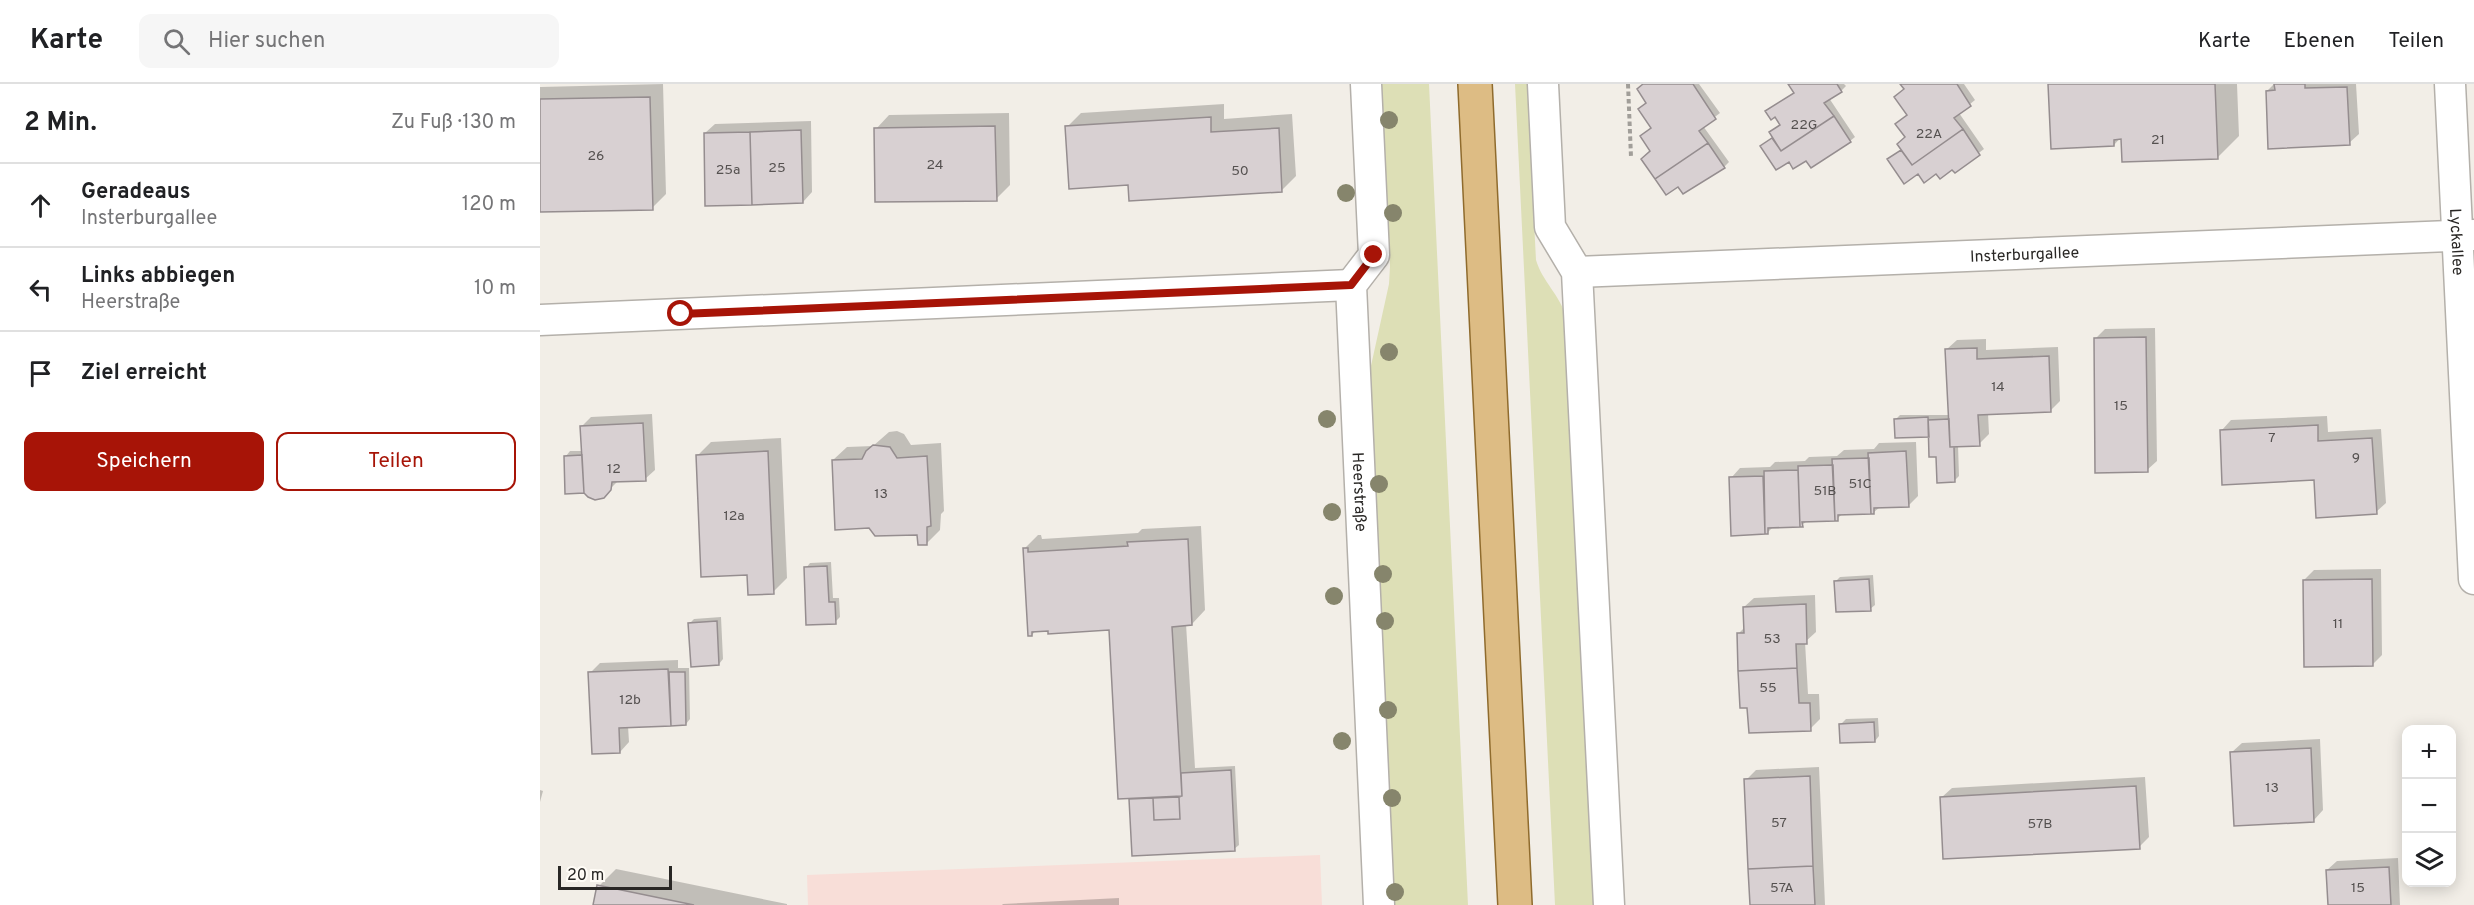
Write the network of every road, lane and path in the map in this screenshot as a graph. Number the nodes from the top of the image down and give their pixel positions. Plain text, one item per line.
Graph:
1 (1366, 84) edge
2 (1475, 84) edge
3 (1543, 84) edge
4 (1629, 84) edge
5 (2450, 84) edge
6 (1632, 157) dead end
7 (2465, 236) edge
8 (1577, 272) junction
9 (1351, 285) junction
10 (540, 320) edge
11 (2474, 579) edge
12 (1379, 905) edge
13 (1515, 905) edge
14 (1609, 905) edge

1 - 9 street
2 - 13 main road
3 - 8 street
4 - 6 path
5 - 7 street, Lyckallee
7 - 8 street, Insterburgallee
7 - 11 street, Lyckallee
8 - 14 street
9 - 10 street
9 - 12 street, Heerstraße

